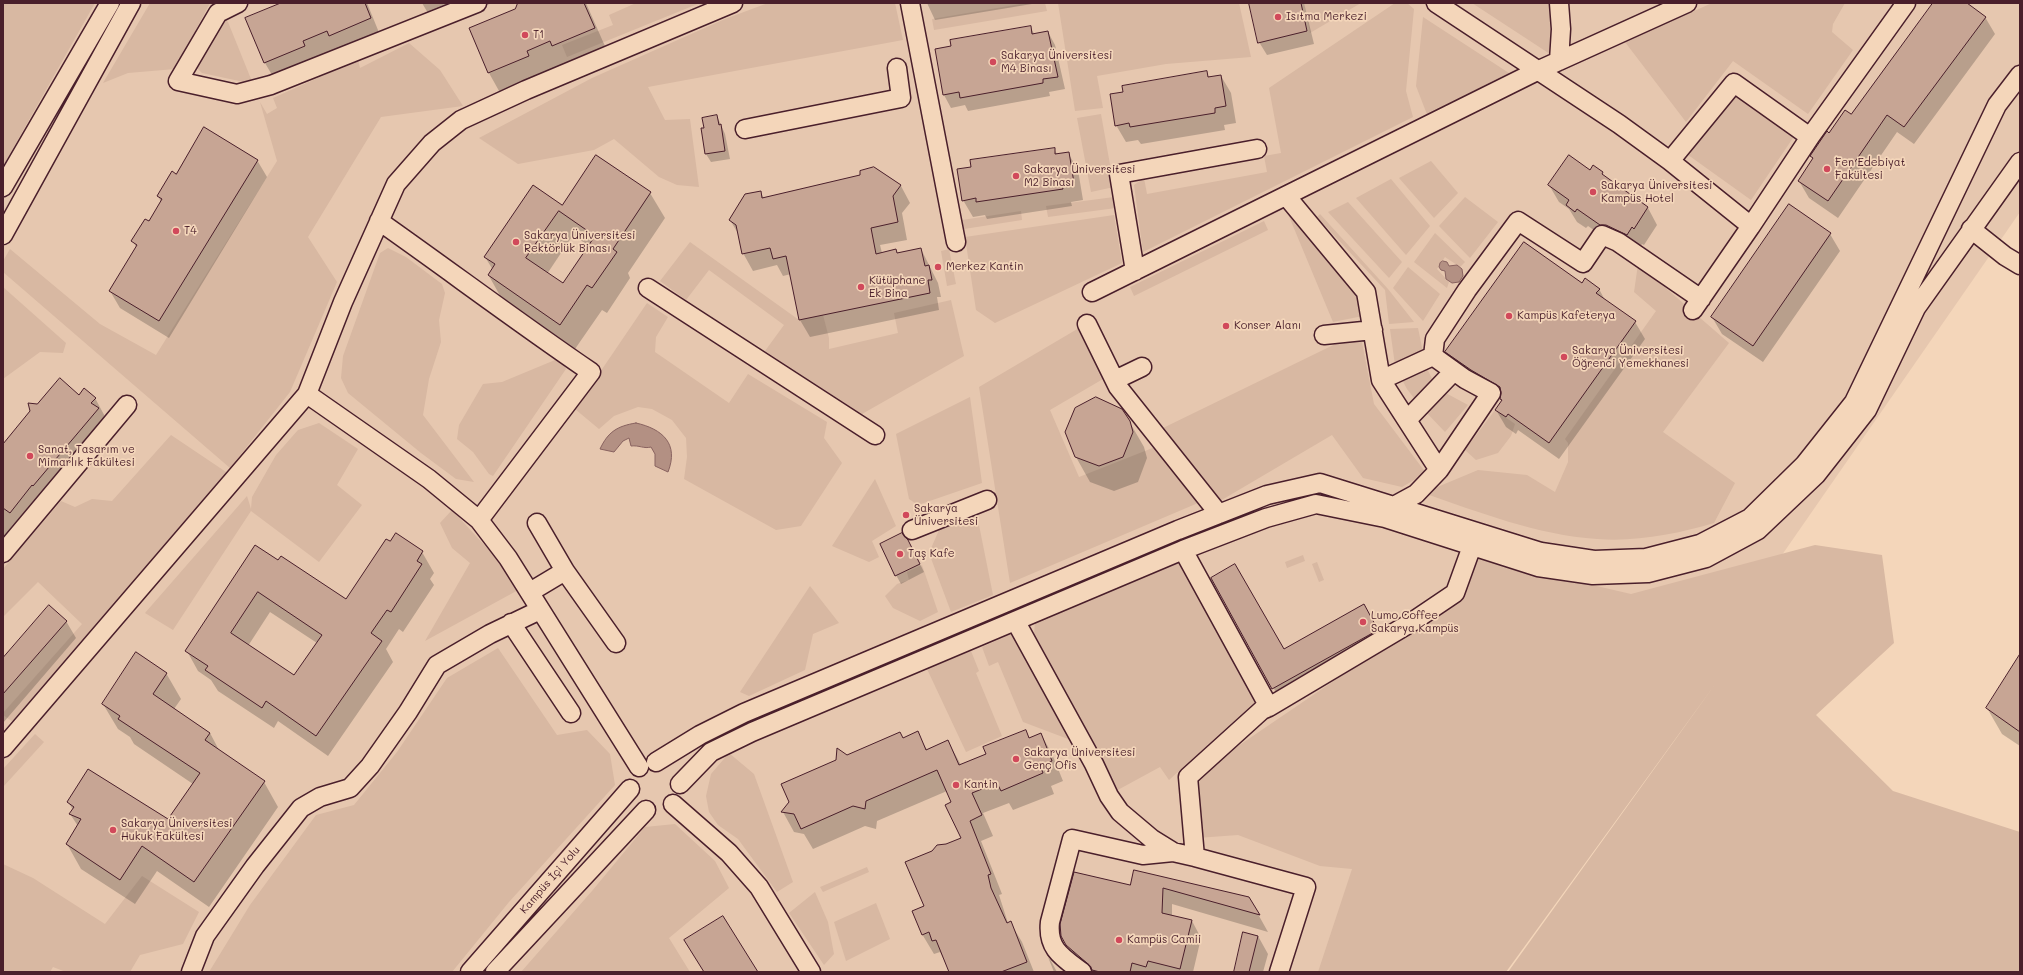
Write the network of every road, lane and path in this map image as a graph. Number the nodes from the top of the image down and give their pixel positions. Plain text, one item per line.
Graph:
1 (110, 3) edge
2 (131, 3) edge
3 (238, 3) edge
4 (477, 3) edge
5 (734, 3) edge
6 (910, 3) edge
7 (1436, 3) edge
8 (1559, 3) edge
9 (1687, 3) edge
10 (1906, 3) edge
11 (1559, 61) junction
12 (897, 68) dead end
13 (1539, 70) junction
14 (2020, 75) edge
15 (745, 129) dead end
16 (1810, 137) junction
17 (1257, 149) dead end
18 (1670, 161) junction
19 (2020, 162) edge
20 (3, 187) edge
21 (1287, 197) junction
22 (379, 221) junction
23 (1751, 226) junction
24 (1971, 229) junction
25 (3, 233) edge
26 (956, 242) dead end
27 (2020, 265) edge
28 (1135, 271) junction
29 (648, 288) dead end
30 (1092, 292) dead end
31 (1087, 324) dead end
32 (1373, 330) junction
33 (1324, 335) dead end
34 (1433, 356) junction
35 (1142, 368) dead end
36 (1454, 370) junction
37 (1115, 380) junction
38 (1381, 380) junction
39 (307, 394) junction
40 (127, 405) dead end
41 (1406, 420) junction
42 (875, 435) dead end
43 (1438, 470) junction
44 (987, 500) dead end
45 (1390, 512) junction
46 (1219, 514) junction
47 (479, 520) junction
48 (537, 523) dead end
49 (912, 530) dead end
50 (1472, 546) junction
51 (1183, 550) junction
52 (3, 553) edge
53 (565, 571) junction
54 (530, 592) junction
55 (540, 610) junction
56 (1016, 622) junction
57 (511, 624) junction
58 (616, 643) dead end
59 (1269, 707) junction
60 (571, 713) dead end
61 (3, 748) edge
62 (656, 762) junction
63 (639, 767) junction
64 (680, 784) junction
65 (630, 788) junction
66 (673, 804) junction
67 (646, 810) junction
68 (1173, 852) junction
69 (1195, 856) junction
70 (191, 972) edge
71 (470, 972) edge
72 (495, 972) edge
73 (811, 972) edge
74 (1082, 972) edge
75 (1279, 972) edge

1 - 20 street
2 - 25 street
3 - 4 street
5 - 22 street
6 - 26 street
7 - 13 street
8 - 11 street
9 - 11 street
10 - 16 street
11 - 13 street
12 - 15 street
13 - 18 street
13 - 21 street
14 - 45 street
16 - 18 street
16 - 23 street
17 - 28 street
18 - 23 street
19 - 24 street
21 - 28 street
21 - 32 street
22 - 39 street
22 - 47 street
23 - 34 street
24 - 27 street
24 - 50 street
28 - 30 street
29 - 42 street
31 - 37 street
32 - 33 street
32 - 38 street
34 - 36 street
34 - 38 street
35 - 37 street
36 - 41 street
36 - 43 street
37 - 46 street
38 - 41 street
39 - 47 street
39 - 61 street
40 - 52 street
41 - 43 street
43 - 45 street
44 - 49 street
45 - 46 street
45 - 50 street
45 - 51 street
46 - 62 street
47 - 54 street
48 - 53 street
50 - 59 street
51 - 56 street
51 - 59 street
53 - 54 street
53 - 58 street
54 - 55 street
55 - 57 street
55 - 63 street
56 - 64 street
56 - 68 street
57 - 60 street
57 - 70 street
59 - 69 street
62 - 63 street
62 - 64 street
63 - 65 street
64 - 66 street
65 - 67 street
65 - 71 street, Kampüs İçi Yolu
66 - 67 street
66 - 73 street
67 - 72 street, Kampüs İçi Yolu
68 - 69 street
68 - 74 street
69 - 75 street

